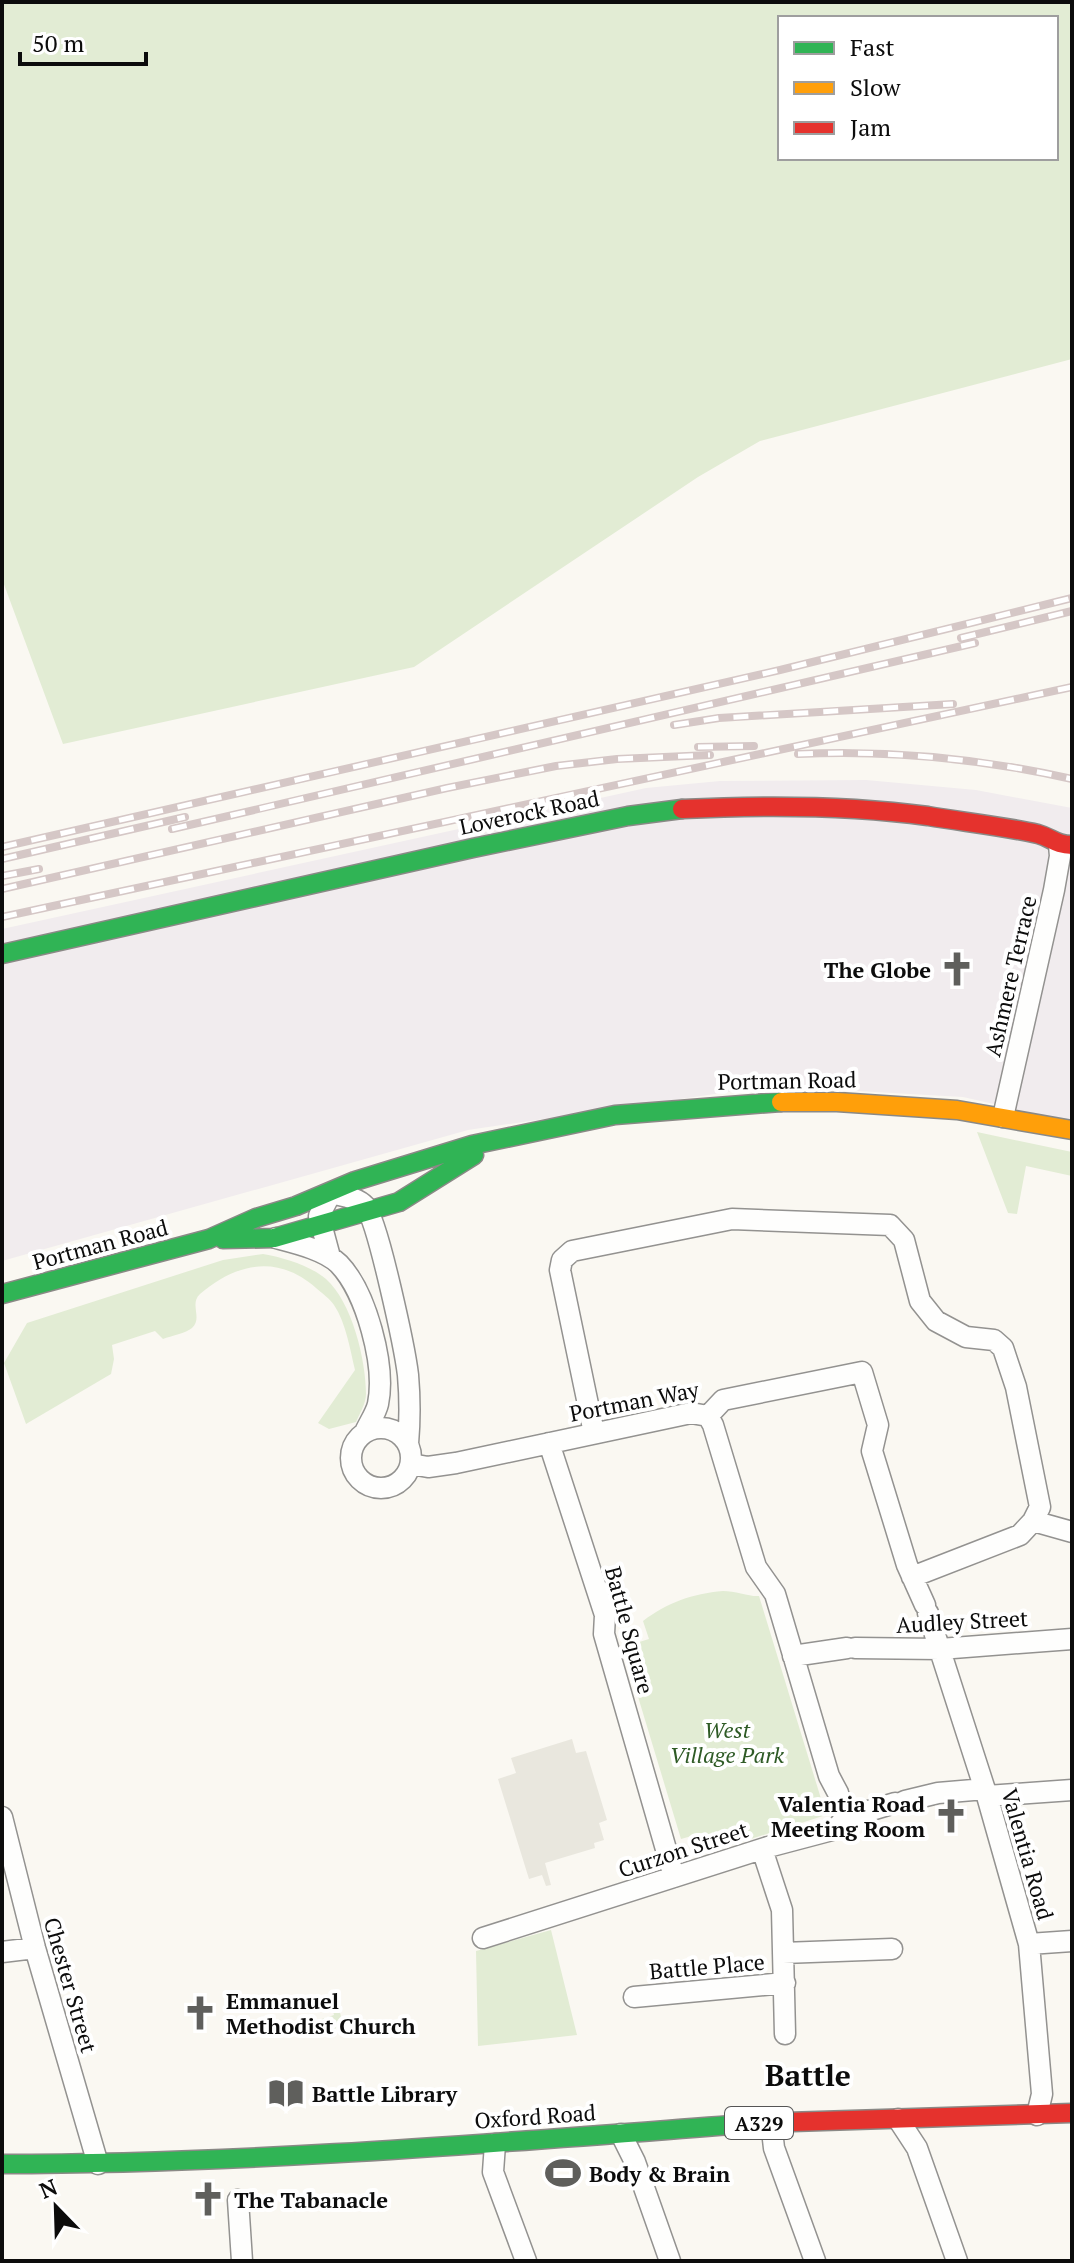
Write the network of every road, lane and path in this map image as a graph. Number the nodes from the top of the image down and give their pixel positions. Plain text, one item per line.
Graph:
1 (1065, 845) edge
2 (2, 954) edge
3 (1003, 1117) junction
4 (1072, 1130) edge
5 (503, 1140) junction
6 (331, 1193) junction
7 (399, 1202) junction
8 (368, 1209) junction
9 (320, 1226) junction
10 (274, 1238) junction
11 (209, 1239) junction
12 (381, 1249) junction
13 (330, 1257) junction
14 (2, 1294) edge
15 (862, 1372) joint
16 (708, 1416) junction
17 (365, 1432) junction
18 (594, 1433) junction
19 (549, 1443) junction
20 (409, 1454) junction
21 (1033, 1521) junction
22 (1072, 1532) edge
23 (912, 1577) junction
24 (1072, 1639) edge
25 (940, 1649) junction
26 (793, 1656) junction
27 (1072, 1790) edge
28 (986, 1792) junction
29 (2, 1817) edge
30 (845, 1818) junction
31 (762, 1849) junction
32 (674, 1877) junction
33 (483, 1938) dead end
34 (1072, 1941) edge
35 (1029, 1944) junction
36 (35, 1948) junction
37 (892, 1949) dead end
38 (2, 1952) edge
39 (783, 1953) junction
40 (785, 1983) junction
41 (634, 1997) dead end
42 (785, 2034) dead end
43 (1072, 2113) edge
44 (1037, 2115) junction
45 (898, 2119) junction
46 (771, 2122) junction
47 (621, 2134) junction
48 (495, 2144) junction
49 (2, 2164) edge
50 (98, 2164) junction
51 (238, 2200) dead end
52 (242, 2261) edge
53 (526, 2261) edge
54 (670, 2261) edge
55 (815, 2261) edge
56 (957, 2261) edge

1 - 2 street, Loverock Road
1 - 3 street, Ashmere Terrace
3 - 4 street, Portman Road
3 - 5 street, Portman Road
5 - 6 street, Portman Road
5 - 7 street, Portman Road
6 - 8 street
6 - 9 street
6 - 11 street, Portman Road
7 - 8 street, Portman Road
7 - 12 street
8 - 9 street, Portman Road
8 - 12 street
9 - 10 street, Portman Road
9 - 13 street
10 - 11 street, Portman Road
10 - 13 street
11 - 14 street, Portman Road
12 - 20 street
13 - 17 street
15 - 16 street, Portman Way
15 - 23 street, Valentia Road
16 - 18 street, Portman Way
16 - 26 street
17 - 20 street
17 - 20 street
18 - 19 street, Portman Way
18 - 21 street
19 - 20 street, Portman Way
19 - 32 street, Battle Square
21 - 22 street
21 - 23 street
23 - 25 street, Valentia Road
24 - 25 street, Audley Street
25 - 26 street, Audley Street
25 - 28 street, Valentia Road
26 - 30 street
27 - 28 street, Curzon Street
28 - 30 street, Curzon Street
28 - 35 street, Valentia Road
29 - 36 street, Chester Street
30 - 31 street, Curzon Street
31 - 32 street, Curzon Street
31 - 39 street, Battle Place
32 - 33 street, Curzon Street
34 - 35 street
35 - 44 street, Valentia Road
36 - 38 street
36 - 50 street, Chester Street
37 - 39 street, Battle Place
39 - 40 street, Battle Place
40 - 41 street, Battle Place
40 - 42 street, Battle Place
43 - 44 street, Oxford Road / A329
44 - 45 street, Oxford Road / A329
45 - 46 street, Oxford Road / A329
45 - 56 street
46 - 47 street, Oxford Road / A329
46 - 55 street
47 - 48 street, Oxford Road / A329
47 - 54 street
48 - 50 street, Oxford Road / A329
48 - 53 street
49 - 50 street, Oxford Road / A329
51 - 52 street

